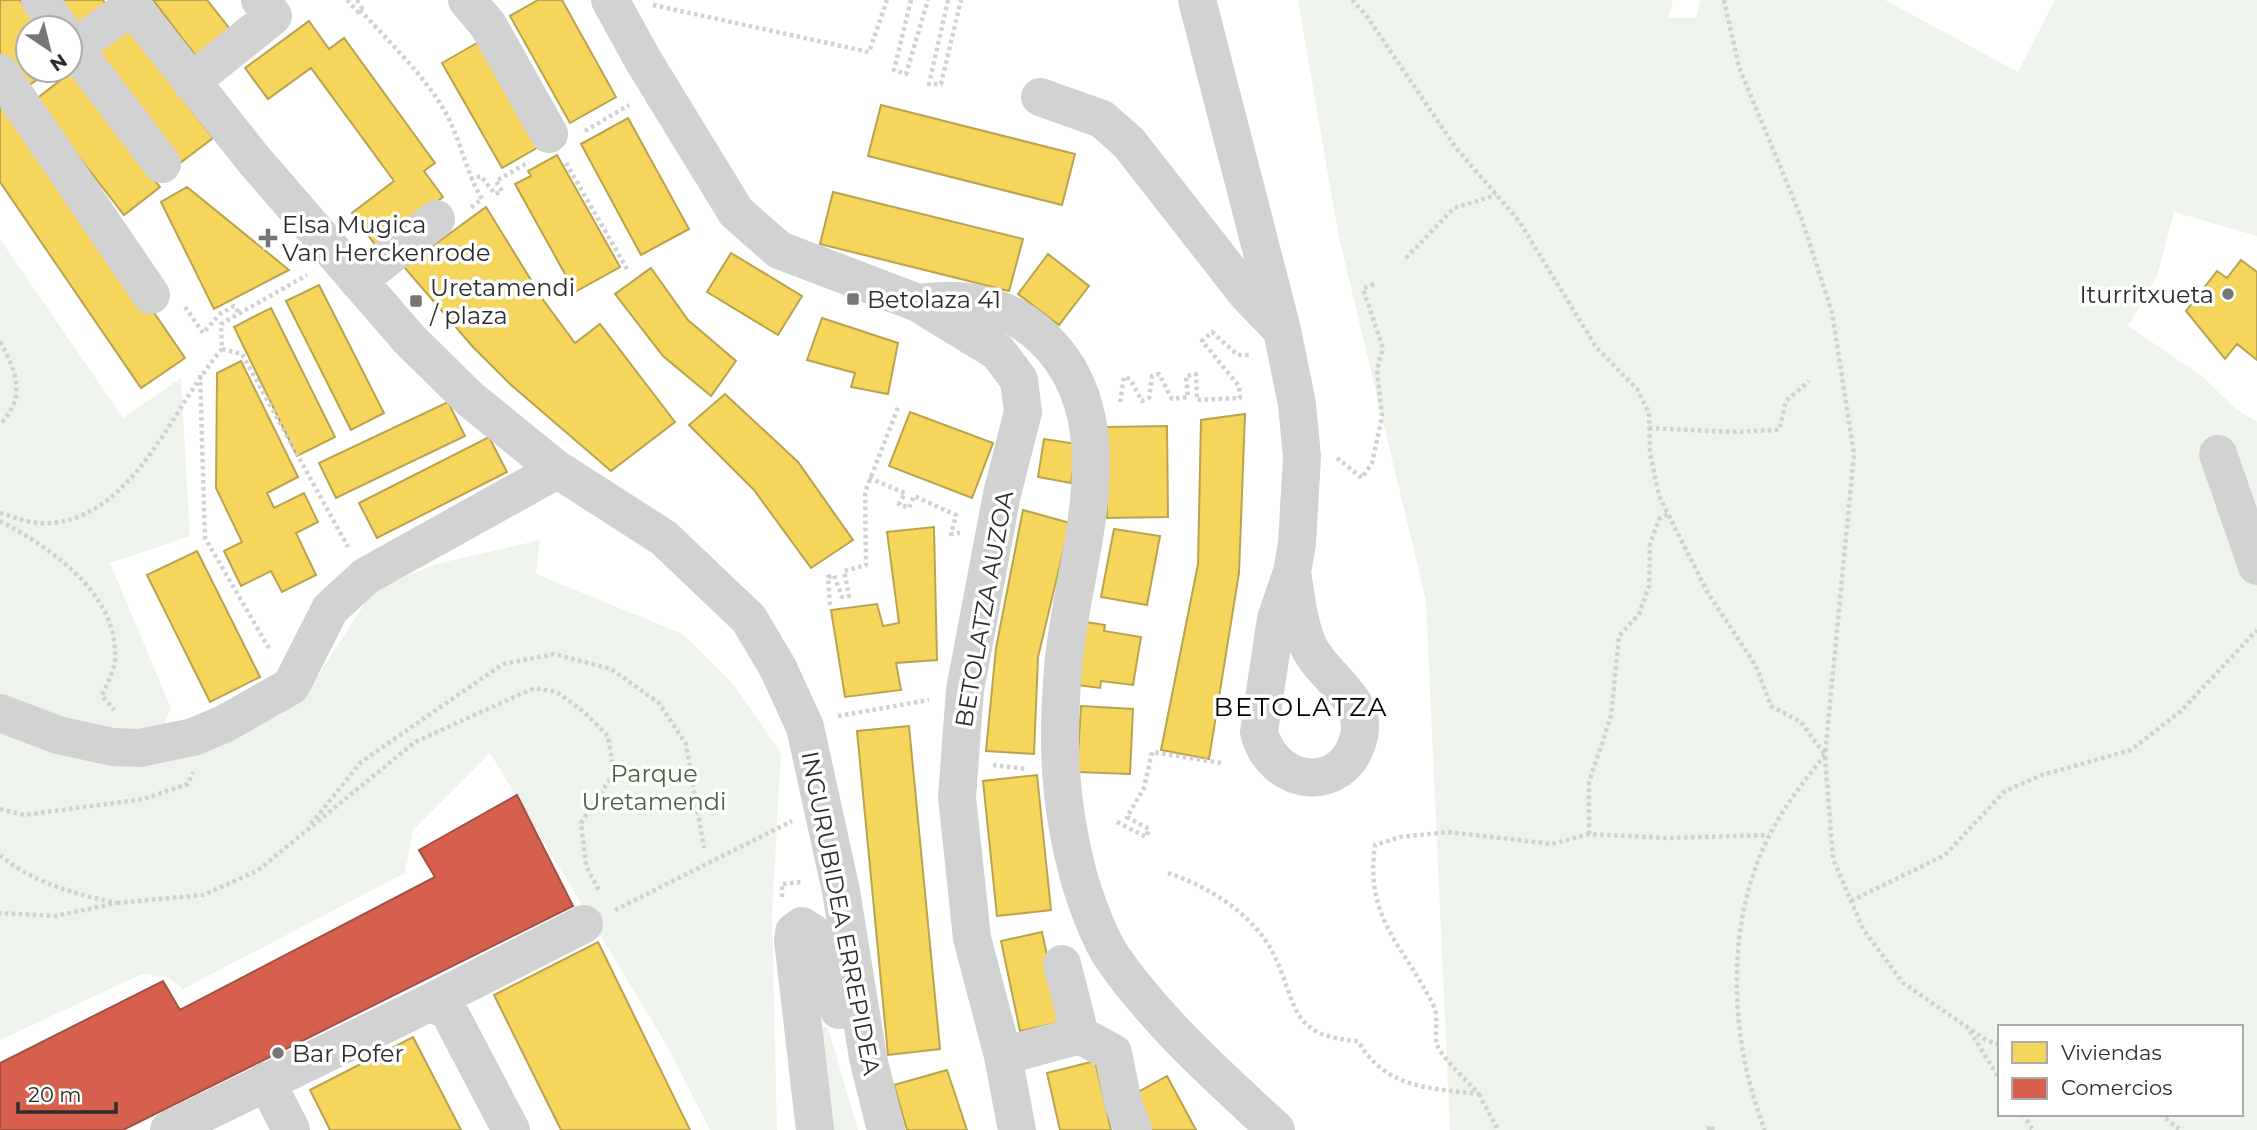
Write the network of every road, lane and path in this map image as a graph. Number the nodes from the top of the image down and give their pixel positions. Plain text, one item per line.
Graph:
1 (260, 0) edge
2 (347, 0) edge
3 (357, 0) edge
4 (467, 0) edge
5 (887, 0) edge
6 (911, 0) edge
7 (928, 0) edge
8 (948, 0) edge
9 (961, 0) edge
10 (1197, 0) edge
11 (1352, 0) edge
12 (1724, 0) edge
13 (628, 2) edge
14 (129, 3) edge
15 (360, 10) junction
16 (84, 30) edge
17 (84, 60) edge
18 (0, 73) edge
19 (191, 82) junction
20 (1040, 97) dead end
21 (634, 102) dead end
22 (552, 140) junction
23 (162, 164) dead end
24 (1496, 195) junction
25 (436, 219) dead end
26 (1406, 258) dead end
27 (348, 269) junction
28 (627, 269) dead end
29 (1376, 282) dead end
30 (151, 295) dead end
31 (918, 303) junction
32 (0, 342) edge
33 (1271, 343) junction
34 (222, 349) junction
35 (200, 374) junction
36 (1809, 381) dead end
37 (899, 405) dead end
38 (1112, 408) dead end
39 (0, 424) edge
40 (1649, 428) junction
41 (2218, 454) dead end
42 (555, 468) junction
43 (869, 478) junction
44 (1362, 478) dead end
45 (940, 506) dead end
46 (0, 513) edge
47 (1668, 514) junction
48 (0, 521) edge
49 (2257, 566) edge
50 (1292, 572) junction
51 (366, 576) junction
52 (830, 605) dead end
53 (2257, 629) edge
54 (291, 685) junction
55 (964, 702) junction
56 (0, 713) edge
57 (117, 714) dead end
58 (802, 721) junction
59 (1825, 755) junction
60 (198, 761) dead end
61 (1221, 763) dead end
62 (991, 765) dead end
63 (1059, 774) junction
64 (820, 806) junction
65 (0, 809) edge
66 (1117, 822) dead end
67 (303, 834) junction
68 (1589, 835) junction
69 (1769, 835) junction
70 (704, 848) dead end
71 (0, 855) edge
72 (1168, 873) dead end
73 (645, 895) dead end
74 (1852, 901) junction
75 (117, 903) junction
76 (594, 912) joint
77 (0, 913) edge
78 (1062, 964) dead end
79 (429, 1003) junction
80 (1968, 1027) junction
81 (1080, 1035) junction
82 (1998, 1044) edge
83 (1003, 1056) junction
84 (1998, 1077) edge
85 (265, 1081) junction
86 (1479, 1094) junction
87 (2162, 1116) edge
88 (169, 1130) edge
89 (291, 1130) edge
90 (511, 1130) edge
91 (815, 1130) edge
92 (872, 1130) edge
93 (886, 1130) edge
94 (1017, 1130) edge
95 (1133, 1130) edge
96 (1276, 1130) edge
97 (1498, 1130) edge
98 (1765, 1130) edge
99 (2180, 1130) edge

1 - 19 street
2 - 15 path
3 - 15 path
4 - 22 street
5 - 13 path
6 - 7 path
8 - 9 path
10 - 33 street
11 - 24 path
12 - 59 path
13 - 31 street, BETOLATZA AUZOA
14 - 16 street
14 - 19 street, INGURUBIDEA ERREPIDEA
15 - 22 path
17 - 23 street
18 - 30 street
19 - 27 street, INGURUBIDEA ERREPIDEA
20 - 33 street
21 - 22 path
22 - 28 path
24 - 26 path
24 - 40 path
25 - 27 street
27 - 34 path
27 - 42 street, INGURUBIDEA ERREPIDEA
29 - 44 path
31 - 55 street, BETOLATZA AUZOA
31 - 63 street, BETOLATZA AUZOA
32 - 39 path
33 - 38 path
33 - 50 street
34 - 35 path
34 - 51 path
35 - 46 path
35 - 54 path
36 - 40 path
37 - 43 path
40 - 47 path
41 - 49 street
42 - 51 street
42 - 58 street, INGURUBIDEA ERREPIDEA
43 - 45 path
43 - 52 path
47 - 59 path
47 - 68 path
48 - 57 path
50 - 50 street
51 - 54 street
53 - 74 path
54 - 56 street
55 - 58 path
55 - 83 street, BETOLATZA AUZOA
58 - 64 street, INGURUBIDEA ERREPIDEA
59 - 69 path
59 - 74 path
60 - 65 path
61 - 66 path
62 - 63 path
63 - 96 street, BETOLATZA AUZOA
64 - 73 path
64 - 93 street, INGURUBIDEA ERREPIDEA
67 - 70 path
67 - 75 path
67 - 76 path
68 - 69 path
68 - 86 path
69 - 98 path
71 - 75 path
72 - 86 path
74 - 80 path
75 - 77 path
76 - 79 street
78 - 81 street
79 - 85 street
79 - 90 street
80 - 82 path
80 - 84 path
81 - 83 street
81 - 95 street
83 - 94 street, BETOLATZA AUZOA
85 - 88 street
85 - 89 street
86 - 97 path
87 - 99 path
91 - 92 street

